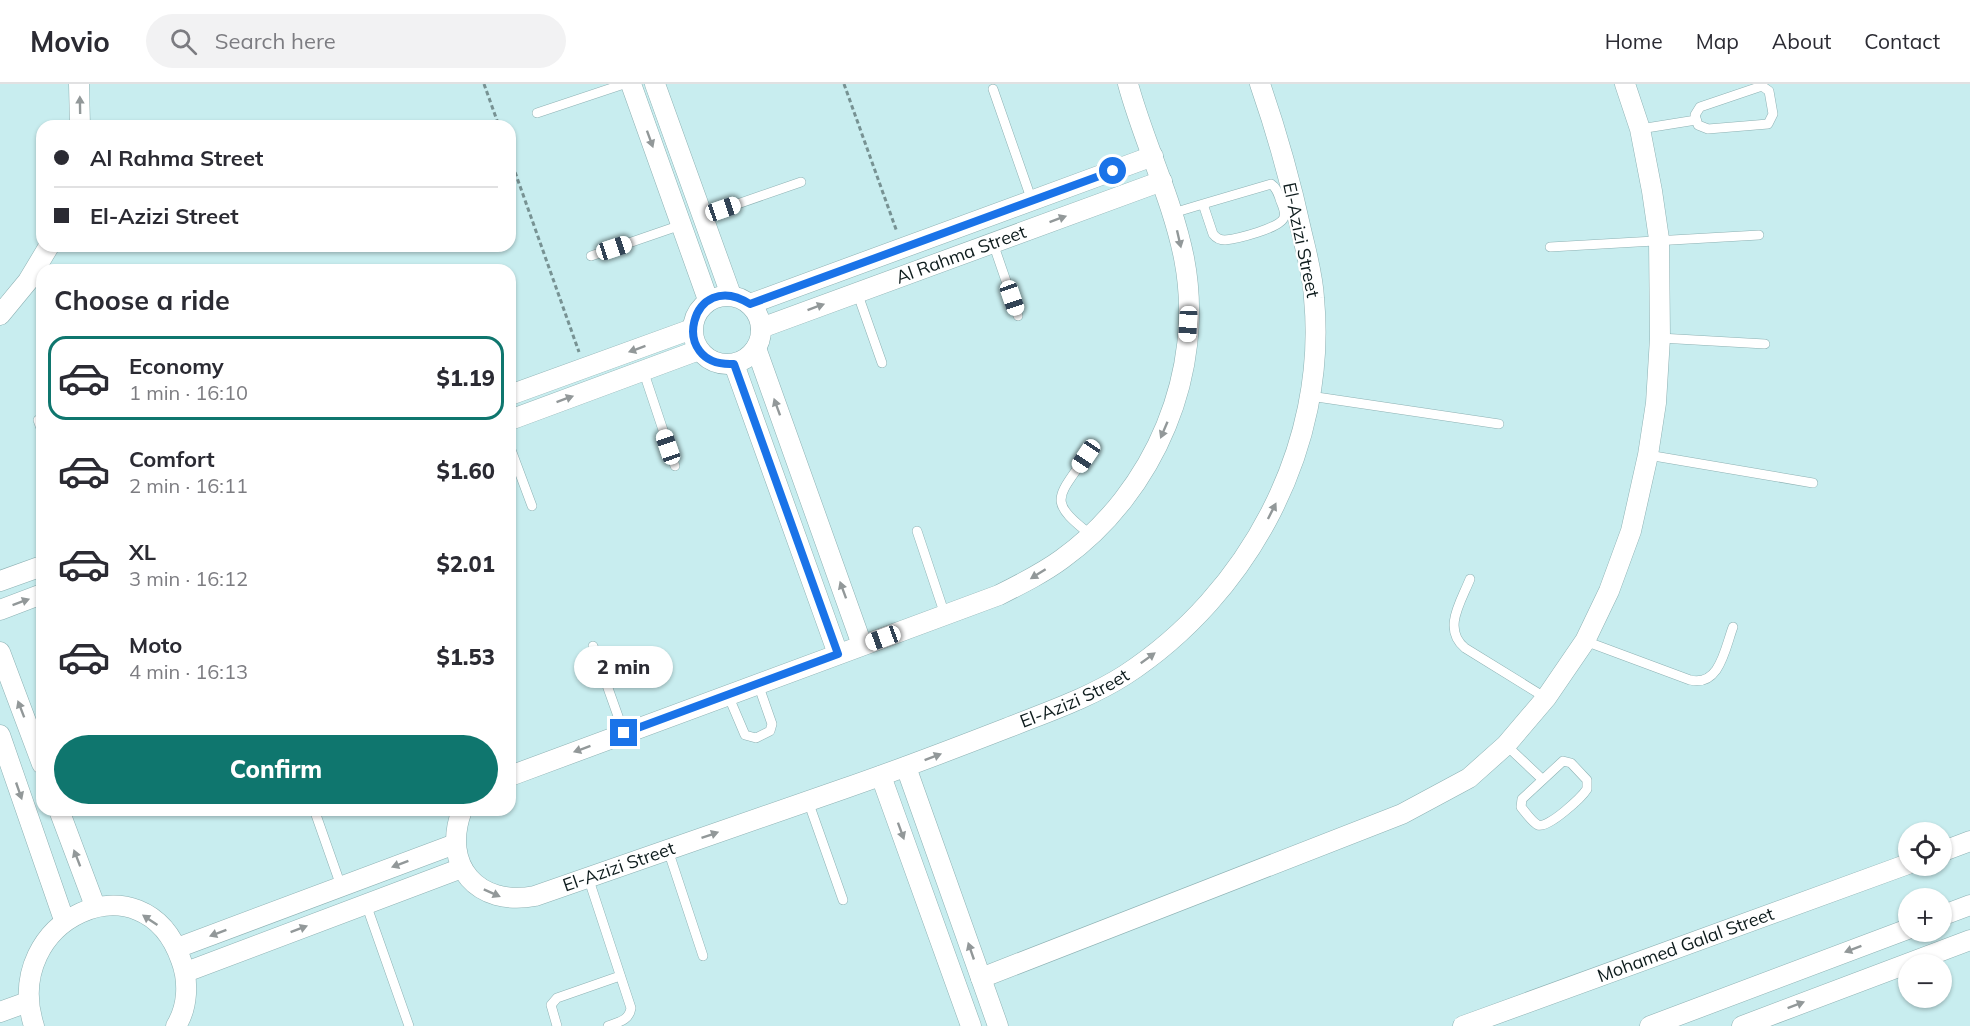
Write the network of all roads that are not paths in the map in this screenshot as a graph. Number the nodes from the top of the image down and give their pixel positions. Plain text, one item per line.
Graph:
1 (79, 84) edge
2 (624, 84) edge
3 (631, 84) edge
4 (655, 84) edge
5 (1128, 84) edge
6 (1260, 84) edge
7 (1625, 84) edge
8 (993, 89) dead end
9 (537, 113) dead end
10 (80, 120) edge
11 (1696, 120) junction
12 (1640, 129) junction
13 (1154, 156) junction
14 (1162, 181) junction
15 (801, 182) dead end
16 (1032, 201) junction
17 (1203, 204) junction
18 (1173, 213) junction
19 (703, 216) junction
20 (681, 225) junction
21 (1759, 235) dead end
22 (1659, 239) junction
23 (993, 243) junction
24 (1550, 247) dead end
25 (591, 256) dead end
26 (36, 268) edge
27 (857, 292) junction
28 (731, 295) junction
29 (708, 300) junction
30 (750, 304) junction
31 (0, 315) edge
32 (1018, 316) dead end
33 (761, 328) junction
34 (692, 329) junction
35 (1660, 338) junction
36 (1765, 344) dead end
37 (756, 348) junction
38 (699, 350) junction
39 (882, 363) dead end
40 (734, 364) junction
41 (643, 370) junction
42 (516, 393) edge
43 (1310, 396) junction
44 (516, 418) edge
45 (1499, 424) dead end
46 (1648, 455) junction
47 (1086, 456) dead end
48 (516, 463) edge
49 (675, 466) dead end
50 (1813, 483) dead end
51 (532, 506) dead end
52 (917, 531) dead end
53 (1091, 536) junction
54 (36, 568) edge
55 (1470, 579) dead end
56 (0, 581) edge
57 (36, 596) edge
58 (0, 610) edge
59 (945, 615) junction
60 (1733, 627) dead end
61 (1585, 641) junction
62 (862, 645) junction
63 (593, 646) dead end
64 (0, 651) edge
65 (838, 654) junction
66 (758, 684) junction
67 (728, 695) junction
68 (1546, 698) junction
69 (624, 733) junction
70 (1, 740) edge
71 (1506, 745) junction
72 (36, 748) edge
73 (906, 767) junction
74 (516, 774) edge
75 (881, 776) junction
76 (1542, 779) junction
77 (808, 801) junction
78 (61, 816) edge
79 (316, 816) edge
80 (460, 816) edge
81 (1970, 841) edge
82 (455, 844) junction
83 (1952, 848) edge
84 (668, 850) junction
85 (462, 868) junction
86 (1898, 868) edge
87 (588, 878) junction
88 (341, 886) junction
89 (843, 900) dead end
90 (366, 904) junction
91 (1970, 905) edge
92 (95, 906) junction
93 (1952, 912) edge
94 (63, 917) junction
95 (1898, 933) edge
96 (1970, 940) edge
97 (177, 948) junction
98 (702, 956) dead end
99 (186, 972) junction
100 (621, 976) junction
101 (981, 978) junction
102 (25, 1003) junction
103 (0, 1012) edge
104 (34, 1026) edge
105 (176, 1026) edge
106 (409, 1026) edge
107 (557, 1026) edge
108 (608, 1026) edge
109 (972, 1026) edge
110 (998, 1026) edge
111 (1463, 1026) edge
112 (1650, 1026) edge
113 (1742, 1026) edge

10 -> 1 street
2 - 9 lane
3 -> 20 street
4 - 19 street
5 - 13 street
6 - 43 street, El-Azizi Street
7 - 12 street
8 - 16 lane
11 - 11 lane
11 - 12 lane
12 - 22 street
13 - 14 street
13 - 16 street, Al Rahma Street
14 - 18 street
23 -> 14 street, Al Rahma Street
15 - 19 lane
16 - 30 street, Al Rahma Street
17 - 17 lane
17 - 18 lane
18 -> 53 street
19 - 28 street
20 - 25 lane
20 - 29 street
21 - 22 lane
22 - 24 lane
22 - 35 street
23 - 27 street, Al Rahma Street
23 - 32 lane
26 - 31 street
33 -> 27 street, Al Rahma Street
27 - 39 lane
28 - 29 street
28 - 30 street
29 - 34 street
30 - 33 street
33 - 37 street
34 - 38 street
34 -> 42 street
35 - 36 lane
35 - 46 street
37 - 40 street
62 -> 37 street
38 - 40 street
38 - 41 street
40 - 65 street
44 -> 41 street
41 - 49 lane
43 - 45 lane
73 -> 43 street, El-Azizi Street
46 - 50 lane
46 - 61 street
47 - 53 lane
48 - 51 lane
52 - 59 lane
53 -> 59 street
54 - 56 street
55 - 68 lane
58 -> 57 street
59 - 62 street
60 - 61 lane
61 - 68 street
62 - 65 street
63 - 69 lane
72 -> 64 street
65 - 66 street
66 - 67 street
66 - 67 lane
67 - 69 street
68 - 71 street
69 -> 74 street
70 -> 94 street
71 - 76 lane
71 - 101 street
73 - 75 street, El-Azizi Street
101 -> 73 street
75 - 77 street, El-Azizi Street
75 -> 109 street
76 - 76 lane
84 -> 77 street, El-Azizi Street
77 - 89 lane
92 -> 78 street
79 - 88 lane
80 - 82 street, El-Azizi Street
81 - 83 street
82 - 85 street, El-Azizi Street
82 -> 88 street
84 - 87 street, El-Azizi Street
84 - 98 lane
85 -> 87 street, El-Azizi Street
85 - 90 street
86 - 111 street, Mohamed Galal Street
87 - 100 lane
88 -> 97 street
99 -> 90 street
90 - 106 lane
91 - 93 street
92 - 94 street
97 -> 92 street
94 - 102 street
95 -> 112 street
113 -> 96 street
97 - 99 street
99 - 105 street
100 - 107 lane
100 - 108 lane
101 - 110 street
102 - 103 street
102 - 104 street

